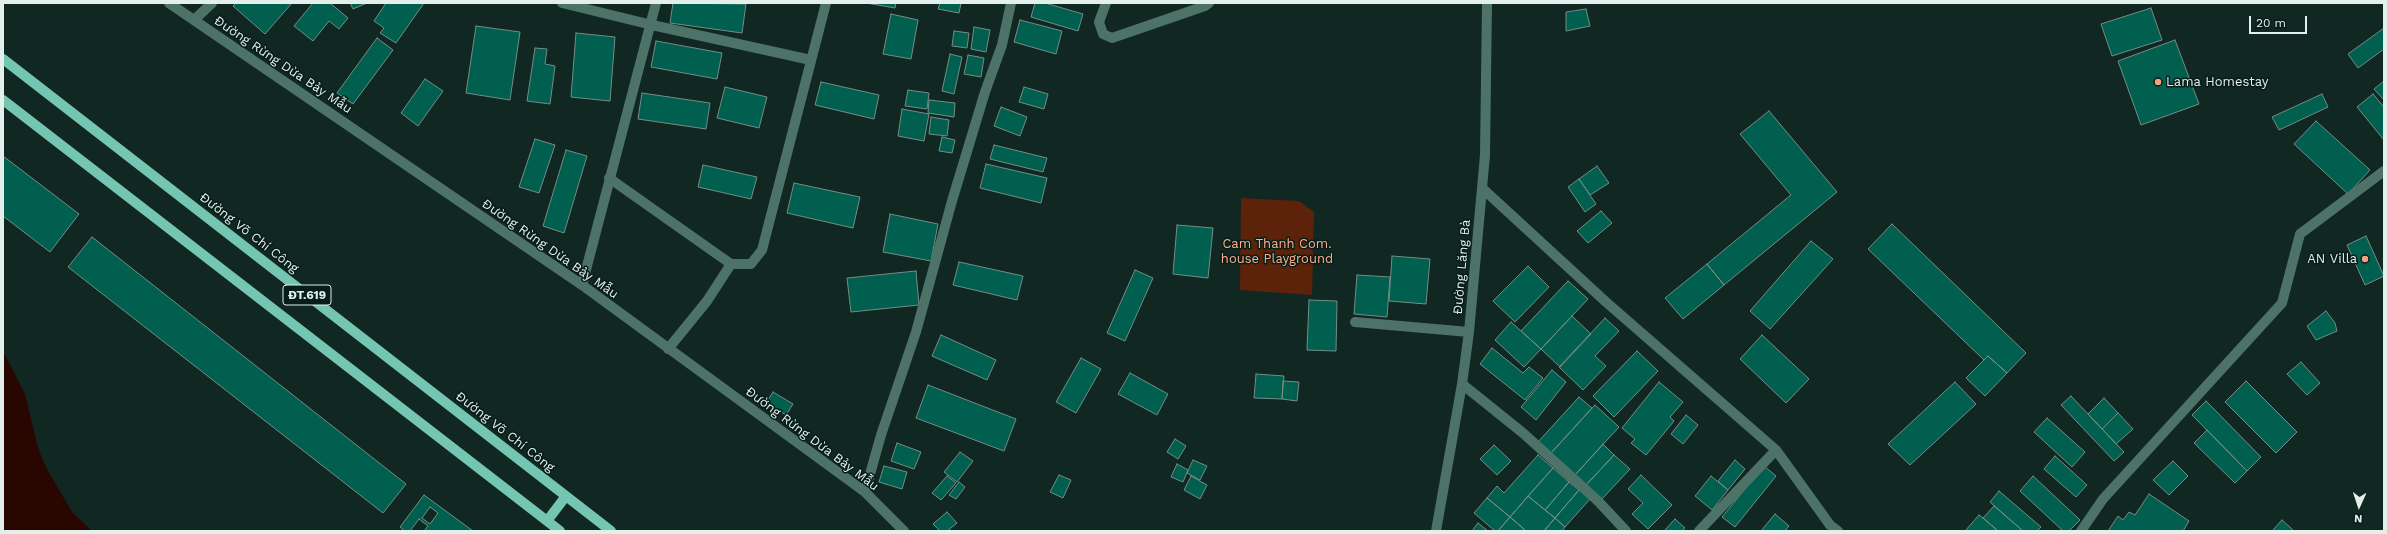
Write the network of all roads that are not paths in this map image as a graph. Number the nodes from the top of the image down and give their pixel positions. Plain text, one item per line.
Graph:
1 (169, 3) edge
2 (212, 3) edge
3 (562, 3) edge
4 (656, 3) edge
5 (826, 3) edge
6 (1011, 3) edge
7 (1106, 3) edge
8 (1209, 3) edge
9 (1487, 3) edge
10 (194, 20) junction
11 (652, 25) junction
12 (3, 59) edge
13 (811, 60) junction
14 (3, 100) edge
15 (2384, 171) edge
16 (609, 178) junction
17 (1482, 188) junction
18 (731, 264) junction
19 (582, 285) junction
20 (1355, 322) dead end
21 (1469, 332) junction
22 (668, 349) junction
23 (1462, 384) junction
24 (1776, 450) junction
25 (865, 492) junction
26 (566, 496) junction
27 (546, 521) junction
28 (560, 531) edge
29 (611, 531) edge
30 (904, 531) edge
31 (1436, 531) edge
32 (1626, 531) edge
33 (1699, 531) edge
34 (1838, 531) edge
35 (2081, 531) edge

1 - 10 street, Đường Rừng Dừa Bảy Mẫu
2 - 10 street
3 - 11 street
4 - 11 street
5 - 13 street
6 - 25 street
7 - 8 street
9 - 17 street, Đường Lăng Bà
10 - 19 street, Đường Rừng Dừa Bảy Mẫu
11 - 13 street
11 - 16 street
12 - 26 main road, Đường Võ Chí Công / ĐT.619
13 - 18 street
14 - 27 main road, ĐT.619
15 - 35 street
16 - 18 street
16 - 19 street
17 - 21 street, Đường Lăng Bà
17 - 24 street
18 - 22 street
19 - 22 street, Đường Rừng Dừa Bảy Mẫu
20 - 21 street
21 - 23 street, Đường Lăng Bà
22 - 25 street, Đường Rừng Dừa Bảy Mẫu
23 - 31 street, Đường Lăng Bà
23 - 32 street
24 - 33 street
24 - 34 street
25 - 30 street, Đường Rừng Dừa Bảy Mẫu
26 - 27 main road
26 - 29 main road, Đường Võ Chí Công / ĐT.619
27 - 28 main road, ĐT.619

